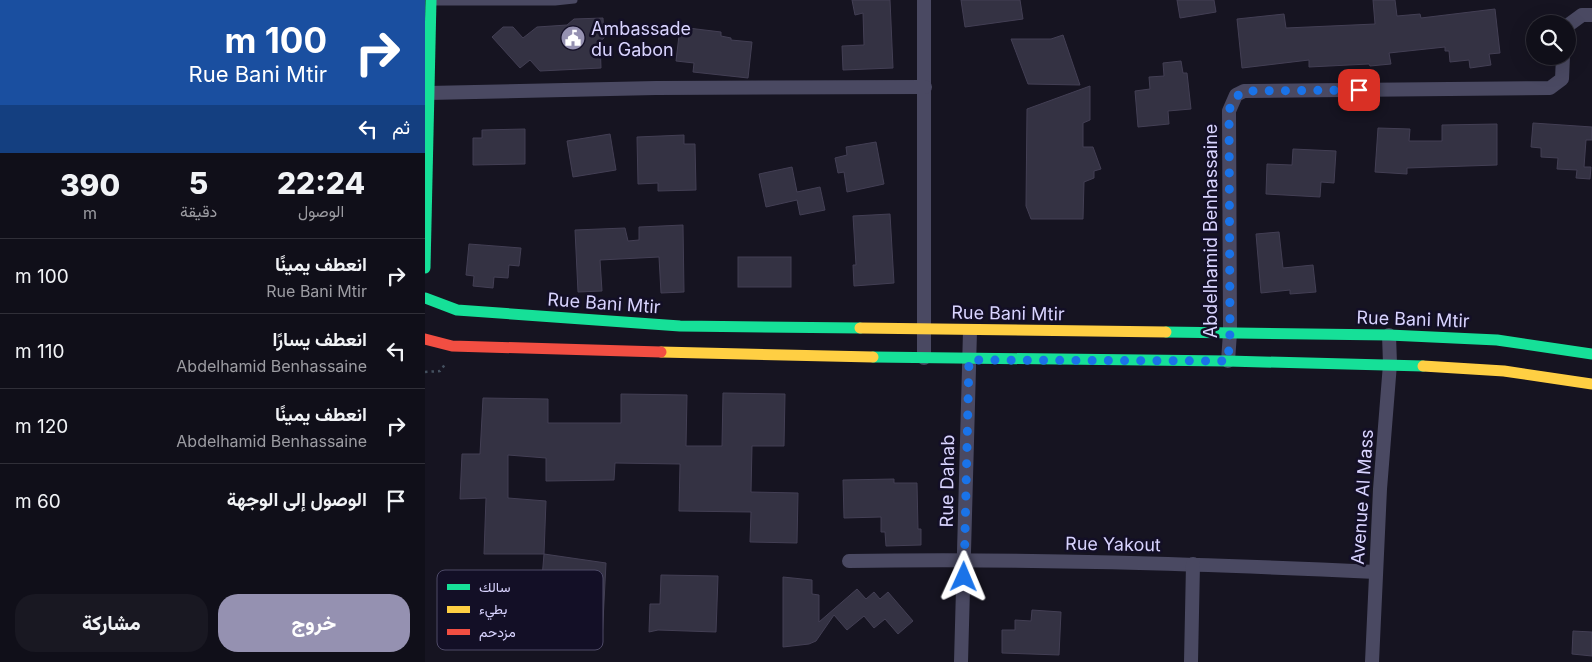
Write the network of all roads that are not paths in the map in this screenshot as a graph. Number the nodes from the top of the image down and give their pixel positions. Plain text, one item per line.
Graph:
1 (574, 0) edge
2 (924, 0) edge
3 (431, 1) edge
4 (1592, 15) edge
5 (1576, 20) edge
6 (1563, 65) edge
7 (925, 87) junction
8 (428, 93) junction
9 (425, 226) edge
10 (425, 268) edge
11 (425, 298) edge
12 (925, 328) junction
13 (970, 331) junction
14 (1230, 333) junction
15 (1389, 335) junction
16 (425, 339) edge
17 (1592, 354) edge
18 (924, 358) junction
19 (969, 360) junction
20 (1228, 361) junction
21 (1390, 364) junction
22 (1592, 384) edge
23 (964, 560) junction
24 (849, 561) dead end
25 (1193, 564) junction
26 (1376, 572) junction
27 (961, 662) edge
28 (1191, 662) edge
29 (1372, 662) edge

1 - 3 lane
2 - 7 street
3 - 8 street
4 - 5 street
6 - 14 street, Abdelhamid Benhassaine
7 - 8 street
7 - 12 street
8 - 9 street
9 - 10 street
11 - 12 street, Rue Bani Mtir
12 - 13 street, Rue Bani Mtir
12 - 18 street
13 - 14 street, Rue Bani Mtir
13 - 19 street, Rue Dahab
14 - 15 street, Rue Bani Mtir
14 - 20 street, Abdelhamid Benhassaine
15 - 17 street, Rue Bani Mtir
15 - 21 street, Avenue Al Mass
16 - 18 street
18 - 19 street
19 - 20 street
19 - 23 street, Rue Dahab
20 - 21 street
21 - 22 street
21 - 26 street, Avenue Al Mass
23 - 24 street, Rue Yakout
23 - 25 street, Rue Yakout
23 - 27 street, Rue Dahab
25 - 26 street, Rue Yakout
25 - 28 street
26 - 29 street, Avenue Al Mass

